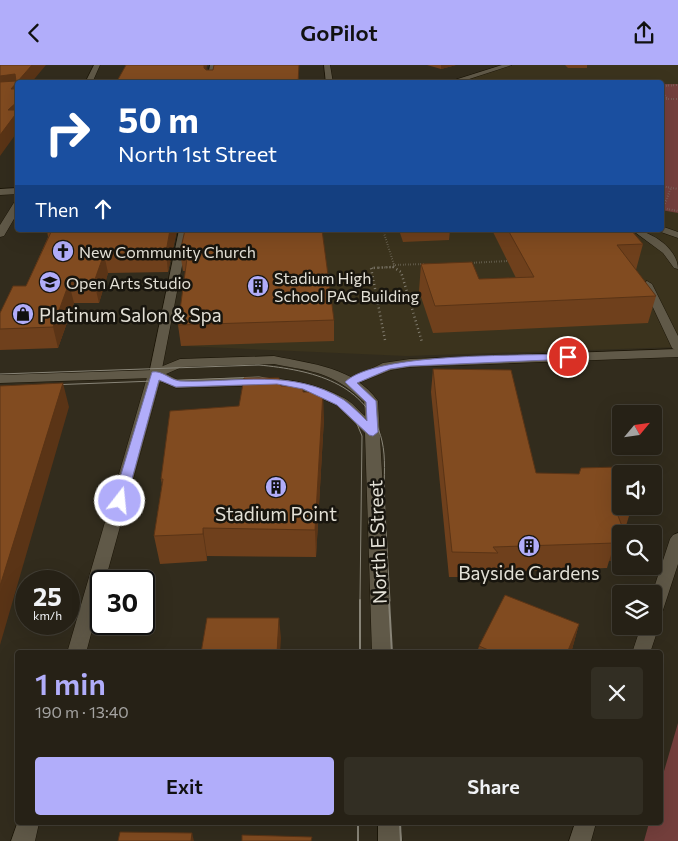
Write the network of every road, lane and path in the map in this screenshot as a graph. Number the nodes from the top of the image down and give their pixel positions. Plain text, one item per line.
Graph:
1 (97, 65) edge
2 (213, 65) edge
3 (327, 65) edge
4 (509, 65) edge
5 (90, 80) edge
6 (210, 80) edge
7 (330, 80) edge
8 (458, 80) edge
9 (678, 85) edge
10 (664, 86) edge
11 (664, 95) edge
12 (664, 99) edge
13 (669, 99) junction
14 (678, 99) edge
15 (664, 187) edge
16 (671, 188) junction
17 (678, 189) edge
18 (15, 191) edge
19 (0, 192) edge
20 (664, 204) edge
21 (15, 208) edge
22 (664, 208) edge
23 (678, 211) edge
24 (664, 230) edge
25 (184, 232) edge
26 (384, 232) edge
27 (640, 232) edge
28 (0, 234) edge
29 (678, 235) edge
30 (508, 261) edge
31 (460, 263) edge
32 (431, 264) edge
33 (678, 266) edge
34 (393, 267) junction
35 (647, 284) edge
36 (385, 340) dead end
37 (422, 342) dead end
38 (678, 348) edge
39 (678, 353) edge
40 (156, 374) junction
41 (0, 379) edge
42 (350, 382) junction
43 (373, 432) junction
44 (678, 539) edge
45 (662, 588) edge
46 (647, 635) edge
47 (77, 650) edge
48 (382, 650) edge
49 (642, 650) edge
50 (27, 825) edge
51 (389, 825) edge
52 (585, 825) edge
53 (23, 841) edge
54 (390, 841) edge
55 (580, 841) edge

1 - 5 street
2 - 6 lane
3 - 7 street
4 - 8 street
9 - 10 path
11 - 13 path
12 - 13 path
13 - 14 path
15 - 16 path
16 - 17 path
16 - 20 path
18 - 19 street
21 - 28 street
22 - 23 path
24 - 29 lane
25 - 40 lane
26 - 34 path
27 - 33 lane
30 - 31 path
32 - 34 path
34 - 36 path
34 - 37 path
35 - 38 lane
39 - 42 street
40 - 41 street
40 - 42 street, North E Street
40 - 43 street
40 - 47 street
42 - 43 street, North E Street
43 - 48 street, North E Street
44 - 45 lane
46 - 49 lane
50 - 53 street
51 - 54 street
52 - 55 lane

